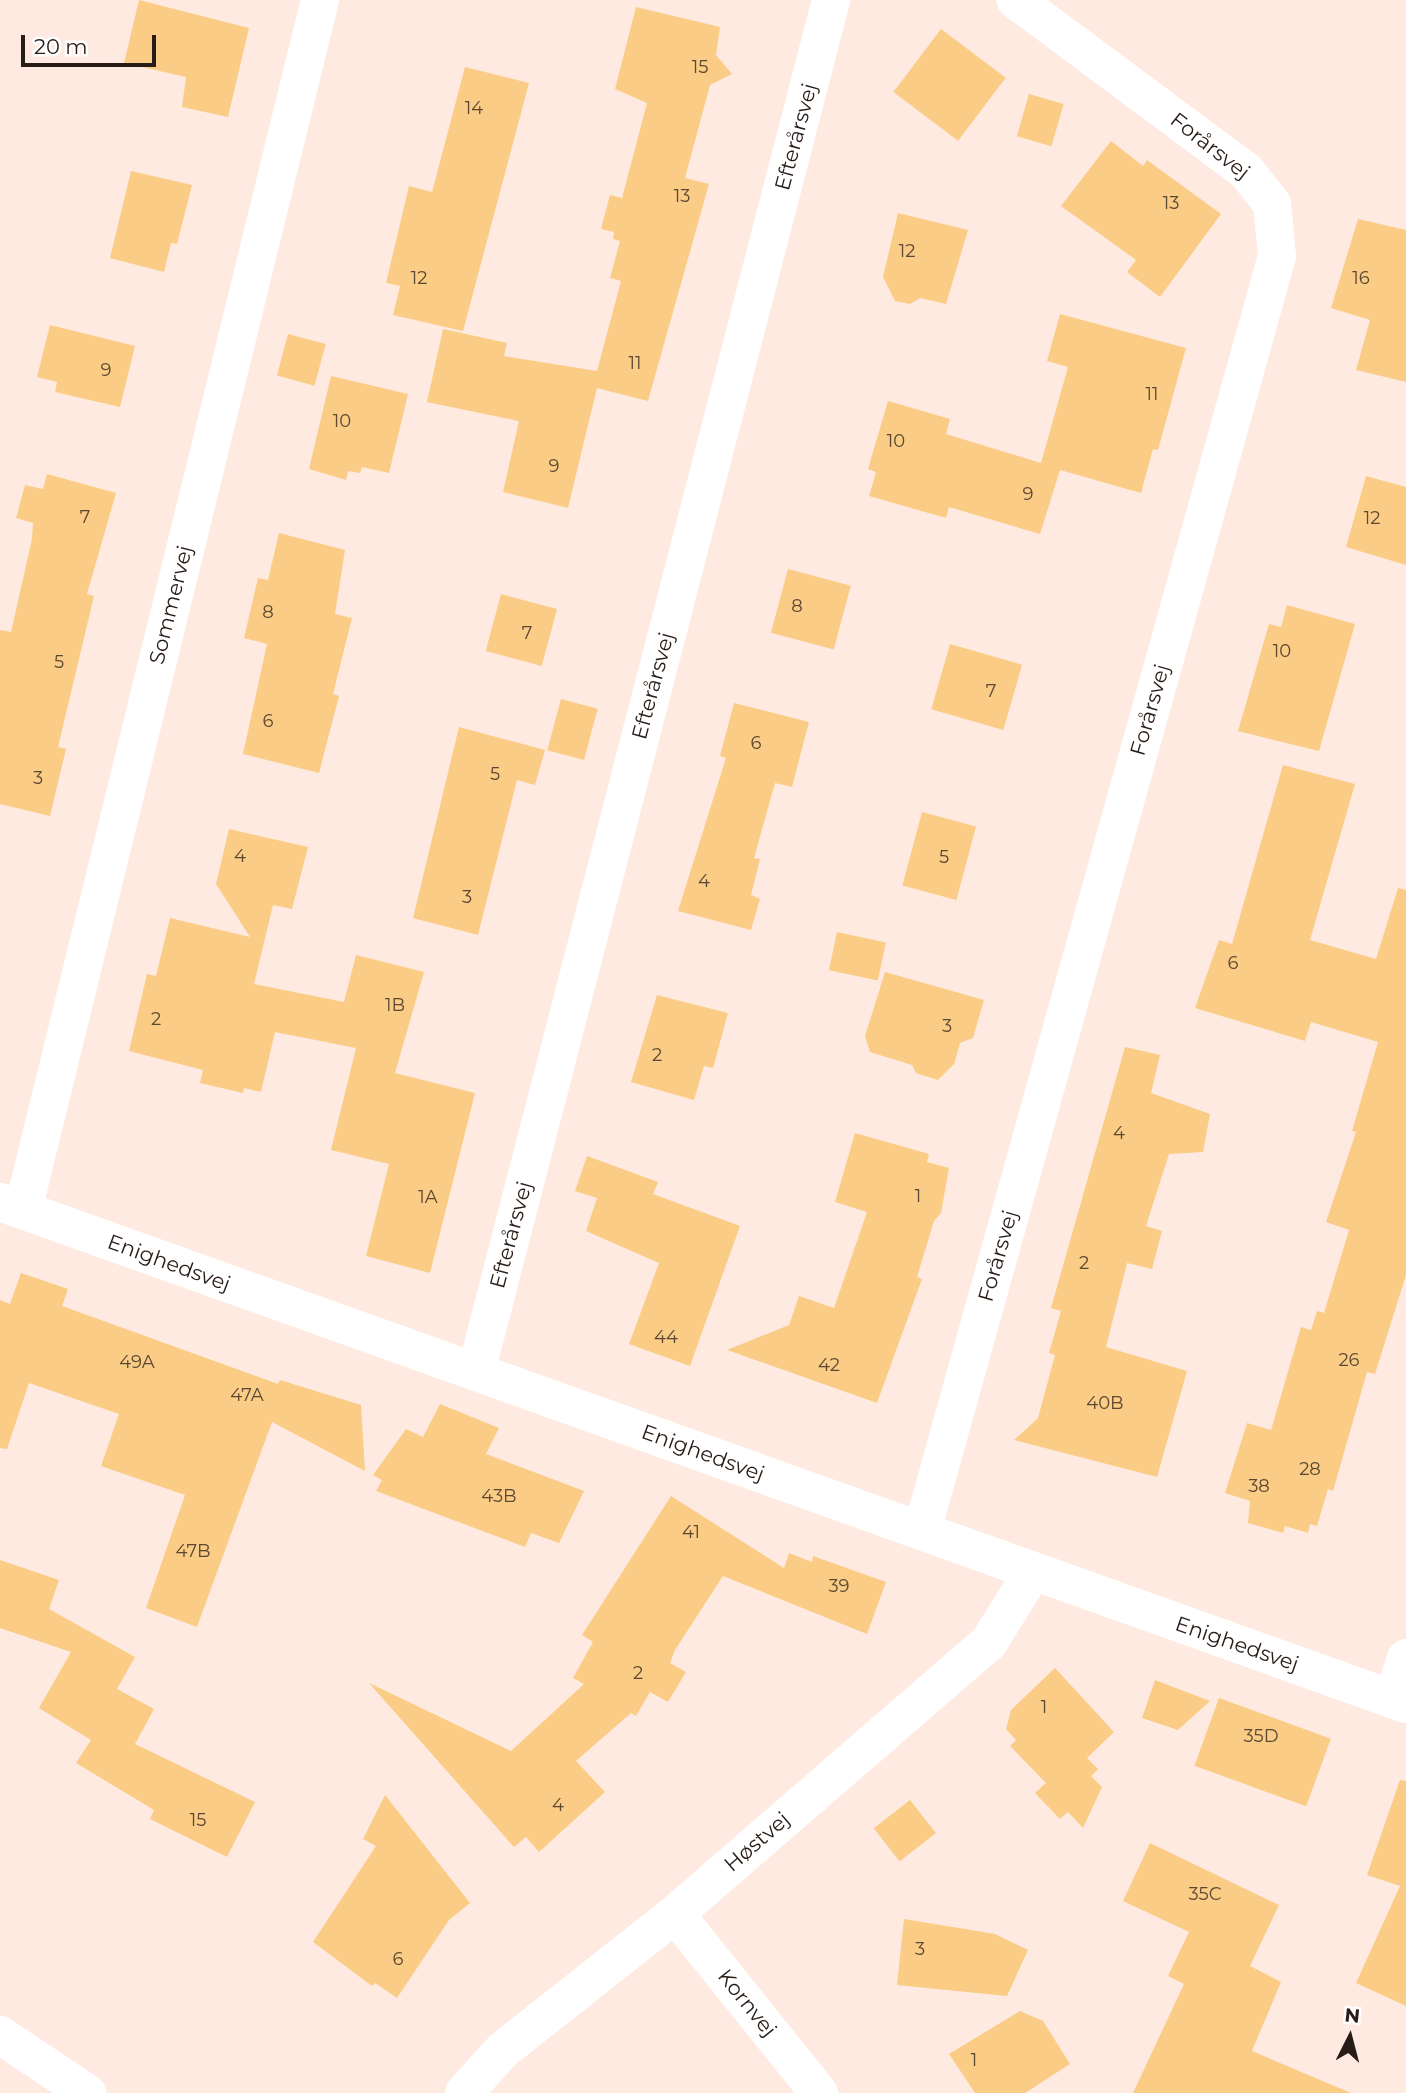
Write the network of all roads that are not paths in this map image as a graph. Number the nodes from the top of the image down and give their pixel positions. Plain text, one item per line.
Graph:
1 (320, 0) edge
2 (831, 0) edge
3 (1016, 0) edge
4 (12, 1206) edge
5 (476, 1372) junction
6 (922, 1531) junction
7 (1032, 1573) junction
8 (1406, 1658) edge
9 (1399, 1702) edge
10 (675, 1914) junction
11 (0, 2035) edge
12 (87, 2093) edge
13 (464, 2093) edge
14 (819, 2093) edge

1 - 4 street, Sommervej
2 - 5 street, Efterårsvej
3 - 6 street, Forårsvej
4 - 5 street, Enighedsvej
5 - 6 street, Enighedsvej
6 - 7 street, Enighedsvej
7 - 9 street, Enighedsvej
7 - 10 street, Høstvej
8 - 9 street
10 - 13 street, Høstvej
10 - 14 street, Kornvej
11 - 12 street

